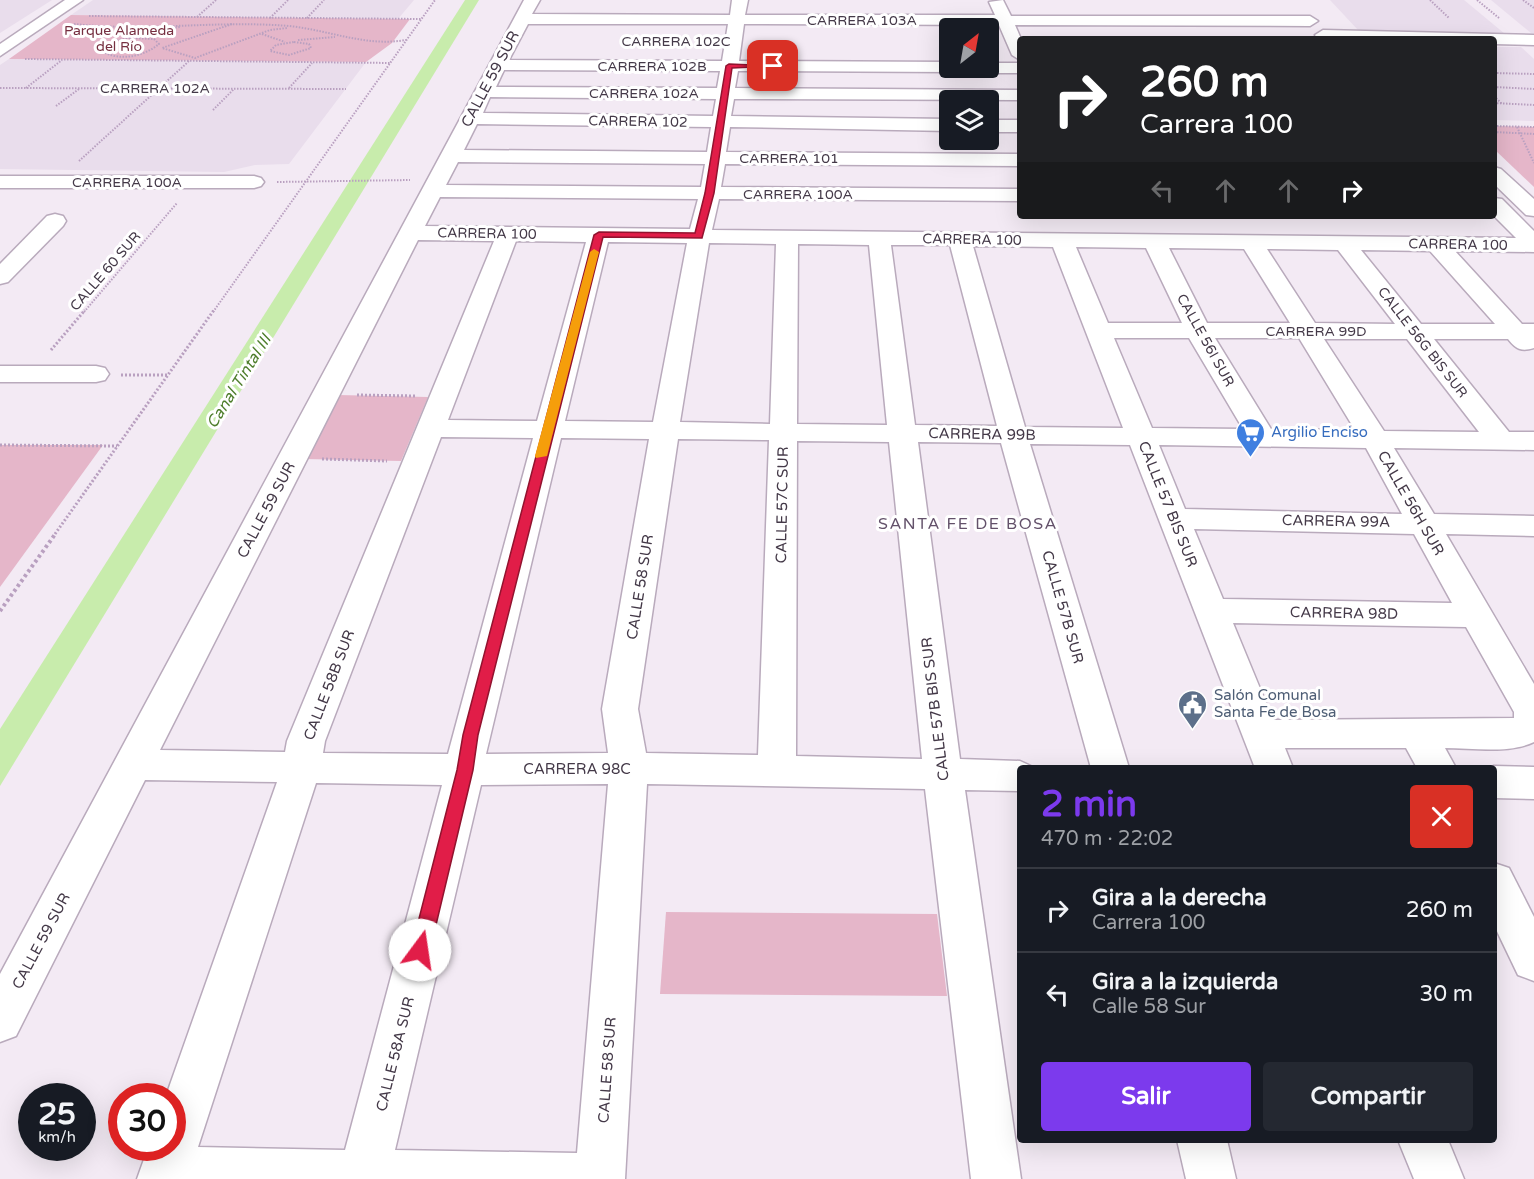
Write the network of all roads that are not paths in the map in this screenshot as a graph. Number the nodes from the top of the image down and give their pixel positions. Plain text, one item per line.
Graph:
1 (75, 0) edge
2 (997, 0) edge
3 (1006, 21) junction
4 (1310, 21) junction
5 (519, 33) edge
6 (1324, 36) edge
7 (1345, 36) edge
8 (1497, 39) edge
9 (1534, 40) edge
10 (999, 43) edge
11 (1017, 45) edge
12 (1017, 47) edge
13 (0, 51) edge
14 (733, 53) edge
15 (939, 66) edge
16 (999, 68) edge
17 (1017, 68) edge
18 (1017, 95) edge
19 (477, 105) junction
20 (939, 121) edge
21 (999, 126) edge
22 (1017, 126) edge
23 (450, 156) junction
24 (715, 158) junction
25 (1017, 160) edge
26 (1497, 176) edge
27 (0, 182) edge
28 (254, 182) road end
29 (432, 191) junction
30 (710, 193) junction
31 (1017, 195) edge
32 (1497, 207) edge
33 (1534, 210) edge
34 (1093, 219) edge
35 (55, 221) dead end
36 (411, 233) junction
37 (508, 234) junction
38 (599, 235) junction
39 (699, 236) junction
40 (787, 237) junction
41 (879, 238) junction
42 (960, 238) junction
43 (1062, 240) junction
44 (1104, 240) junction
45 (1154, 241) junction
46 (1251, 242) junction
47 (1344, 243) junction
48 (1436, 244) junction
49 (1534, 244) edge
50 (0, 277) edge
51 (1098, 330) junction
52 (1198, 331) junction
53 (1305, 331) junction
54 (1415, 332) junction
55 (1525, 332) edge
56 (1534, 354) edge
57 (0, 374) edge
58 (96, 374) road end
59 (437, 412) junction
60 (548, 429) junction
61 (665, 430) junction
62 (783, 432) junction
63 (903, 434) junction
64 (1013, 435) junction
65 (1141, 436) junction
66 (1262, 438) junction
67 (1375, 439) junction
68 (1501, 441) junction
69 (1534, 441) edge
70 (1174, 519) junction
71 (1421, 523) junction
72 (1534, 526) edge
73 (1211, 611) junction
74 (1477, 615) junction
75 (1417, 733) junction
76 (1260, 734) junction
77 (133, 765) junction
78 (1109, 765) edge
79 (1273, 765) edge
80 (1435, 765) edge
81 (302, 767) junction
82 (629, 768) junction
83 (465, 770) junction
84 (777, 773) junction
85 (943, 775) junction
86 (1017, 776) edge
87 (1497, 782) edge
88 (1534, 783) edge
89 (1497, 887) edge
90 (1534, 961) edge
91 (0, 1020) edge
92 (1203, 1143) edge
93 (1424, 1143) edge
94 (364, 1175) junction
95 (164, 1176) edge
96 (595, 1179) edge
97 (600, 1179) edge
98 (996, 1179) edge
99 (1211, 1179) edge
100 (1439, 1179) edge

1 - 13 street
2 - 3 street
3 - 4 street, CARRERA 103A
3 - 11 street
3 - 14 street, CARRERA 103A
4 - 6 street
4 - 7 street
5 - 14 street, CARRERA 102B
5 - 14 street, CARRERA 103A
5 - 19 street, CALLE 59 SUR
8 - 9 street
10 - 12 street
14 - 15 street, CARRERA 102B
14 - 18 street, CARRERA 102A
14 - 19 street, CARRERA 102
14 - 19 street, CARRERA 102A
14 - 20 street, CARRERA 102
14 - 24 street, CALLE 58 SUR
16 - 17 street
19 - 23 street, CALLE 59 SUR
21 - 22 street
23 - 24 street, CARRERA 101
23 - 29 street, CALLE 59 SUR
24 - 25 street, CARRERA 101
24 - 30 street, CALLE 58 SUR
26 - 33 street
27 - 28 street, CARRERA 100A
29 - 30 street, CARRERA 100A
29 - 36 street, CALLE 59 SUR
30 - 31 street, CARRERA 100A
30 - 39 street, CALLE 58 SUR
32 - 49 street
34 - 44 street
35 - 50 street
36 - 37 street, CARRERA 100
36 - 77 street, CALLE 59 SUR
37 - 38 street, CARRERA 100
37 - 59 street, CALLE 58B SUR
38 - 39 street, CARRERA 100
38 - 60 street, CALLE 58A SUR
39 - 40 street, CARRERA 100
39 - 61 street, CALLE 58 SUR
40 - 41 street, CARRERA 100
40 - 62 street, CALLE 57C SUR
41 - 42 street, CARRERA 100
41 - 63 street, CALLE 57B BIS SUR
42 - 43 street, CARRERA 100
42 - 64 street, CALLE 57B SUR
43 - 44 street, CARRERA 100
43 - 51 street, CALLE 57 BIS SUR
44 - 45 street, CARRERA 100
45 - 46 street, CARRERA 100
45 - 52 street, CALLE 56I SUR
46 - 47 street, CARRERA 100
46 - 53 street, CALLE 56H SUR
47 - 48 street, CARRERA 100
47 - 54 street, CALLE 56G BIS SUR
48 - 49 street, CARRERA 100
48 - 55 street
51 - 52 street, CARRERA 99D
51 - 65 street, CALLE 57 BIS SUR
52 - 53 street, CARRERA 99D
52 - 66 street, CALLE 56I SUR
53 - 54 street, CARRERA 99D
53 - 67 street, CALLE 56H SUR
54 - 55 street, CARRERA 99D
54 - 68 street, CALLE 56G BIS SUR
55 - 56 street
57 - 58 street
59 - 60 street, CARRERA 99B
59 - 81 street, CALLE 58B SUR
60 - 61 street, CARRERA 99B
60 - 83 street, CALLE 58A SUR
61 - 62 street, CARRERA 99B
61 - 82 street, CALLE 58 SUR
62 - 63 street, CARRERA 99B
62 - 84 street, CALLE 57C SUR
63 - 64 street, CARRERA 99B
63 - 85 street, CALLE 57B BIS SUR
64 - 65 street, CARRERA 99B
64 - 78 street, CALLE 57B SUR
65 - 66 street, CARRERA 99B
65 - 70 street, CALLE 57 BIS SUR
66 - 67 street, CARRERA 99B
67 - 68 street, CARRERA 99B
67 - 71 street, CALLE 56H SUR
68 - 69 street, CARRERA 99B
70 - 71 street, CARRERA 99A
70 - 73 street, CALLE 57 BIS SUR
71 - 72 street, CARRERA 99A
71 - 74 street, CALLE 56H SUR
73 - 74 street, CARRERA 98D
73 - 76 street, CALLE 57 BIS SUR
74 - 75 street, CALLE 56H SUR
75 - 76 street
75 - 80 street
76 - 79 street, CALLE 57 BIS SUR
77 - 81 street, CARRERA 98C
77 - 91 street, CALLE 59 SUR
81 - 83 street, CARRERA 98C
81 - 95 street, CALLE 58B SUR
82 - 83 street, CARRERA 98C
82 - 84 street, CARRERA 98C
82 - 97 street, CALLE 58 SUR
83 - 94 street, CALLE 58A SUR
84 - 85 street, CARRERA 98C
85 - 86 street, CARRERA 98C
85 - 98 street, CALLE 57B BIS SUR
87 - 88 street
89 - 90 street
92 - 99 street
93 - 100 street
94 - 95 street
94 - 96 street

